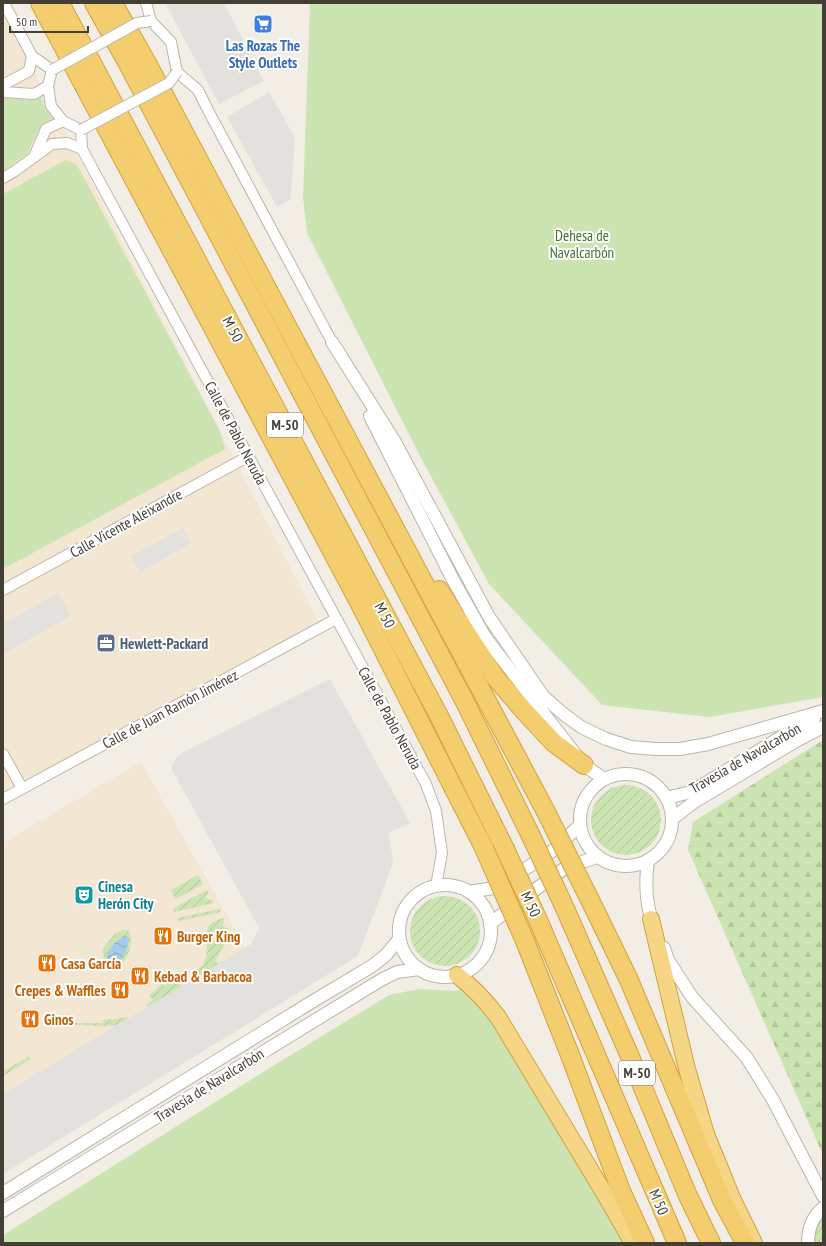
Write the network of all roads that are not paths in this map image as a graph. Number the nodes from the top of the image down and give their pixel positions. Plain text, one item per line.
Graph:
1 (4, 3) edge
2 (60, 3) edge
3 (94, 3) edge
4 (114, 3) edge
5 (146, 3) edge
6 (41, 4) edge
7 (151, 20) junction
8 (32, 56) junction
9 (52, 70) junction
10 (177, 72) junction
11 (3, 85) edge
12 (48, 86) junction
13 (3, 92) edge
14 (63, 121) junction
15 (81, 130) junction
16 (82, 149) junction
17 (33, 159) junction
18 (3, 178) edge
19 (332, 342) junction
20 (324, 394) junction
21 (249, 456) junction
22 (3, 590) edge
23 (336, 619) junction
24 (823, 711) edge
25 (823, 714) edge
26 (823, 727) edge
27 (3, 754) edge
28 (584, 765) junction
29 (604, 779) junction
30 (22, 788) junction
31 (666, 798) junction
32 (3, 799) edge
33 (672, 819) junction
34 (580, 825) junction
35 (597, 857) junction
36 (648, 860) junction
37 (436, 886) junction
38 (469, 892) junction
39 (651, 919) junction
40 (490, 924) junction
41 (400, 939) junction
42 (419, 969) junction
43 (457, 975) junction
44 (3, 1193) edge
45 (823, 1196) edge
46 (823, 1208) edge
47 (3, 1211) edge
48 (632, 1243) edge
49 (645, 1243) edge
50 (677, 1243) edge
51 (711, 1243) edge
52 (745, 1243) edge
53 (754, 1243) edge
54 (808, 1243) edge

1 - 8 street
2 - 50 highway, M 50 / M-50, bridge
3 - 51 highway, M-50, bridge
4 - 20 highway
5 - 7 street
6 - 49 highway, bridge
7 - 9 street, bridge
7 - 10 street
8 - 9 street
8 - 11 street
9 - 12 street
10 - 15 street, bridge
10 - 19 street
12 - 13 street
12 - 14 street
14 - 15 street
14 - 17 street
15 - 16 street, Calle de Pablo Neruda
16 - 17 street
16 - 21 street, Calle de Pablo Neruda
17 - 18 street
19 - 24 street
19 - 28 street
20 - 28 highway
20 - 52 highway, bridge
21 - 22 street, Calle Vicente Aleixandre
21 - 23 street, Calle de Pablo Neruda
23 - 30 street, Calle de Juan Ramón Jiménez
23 - 37 street, Calle de Pablo Neruda
25 - 31 street, Travesía de Navalcarbón
26 - 33 street, Travesía de Navalcarbón
27 - 30 street
28 - 29 street
29 - 31 street
29 - 34 street
30 - 32 street, Calle de Juan Ramón Jiménez
31 - 33 street
33 - 36 street
34 - 35 street
34 - 38 street
35 - 36 street
35 - 40 street
36 - 39 street
37 - 38 street
37 - 41 street
38 - 40 street
39 - 45 street
39 - 53 highway
40 - 43 street
41 - 42 street
41 - 44 street, Travesía de Navalcarbón
42 - 43 street
42 - 47 street, Travesía de Navalcarbón
43 - 48 highway
46 - 54 street

